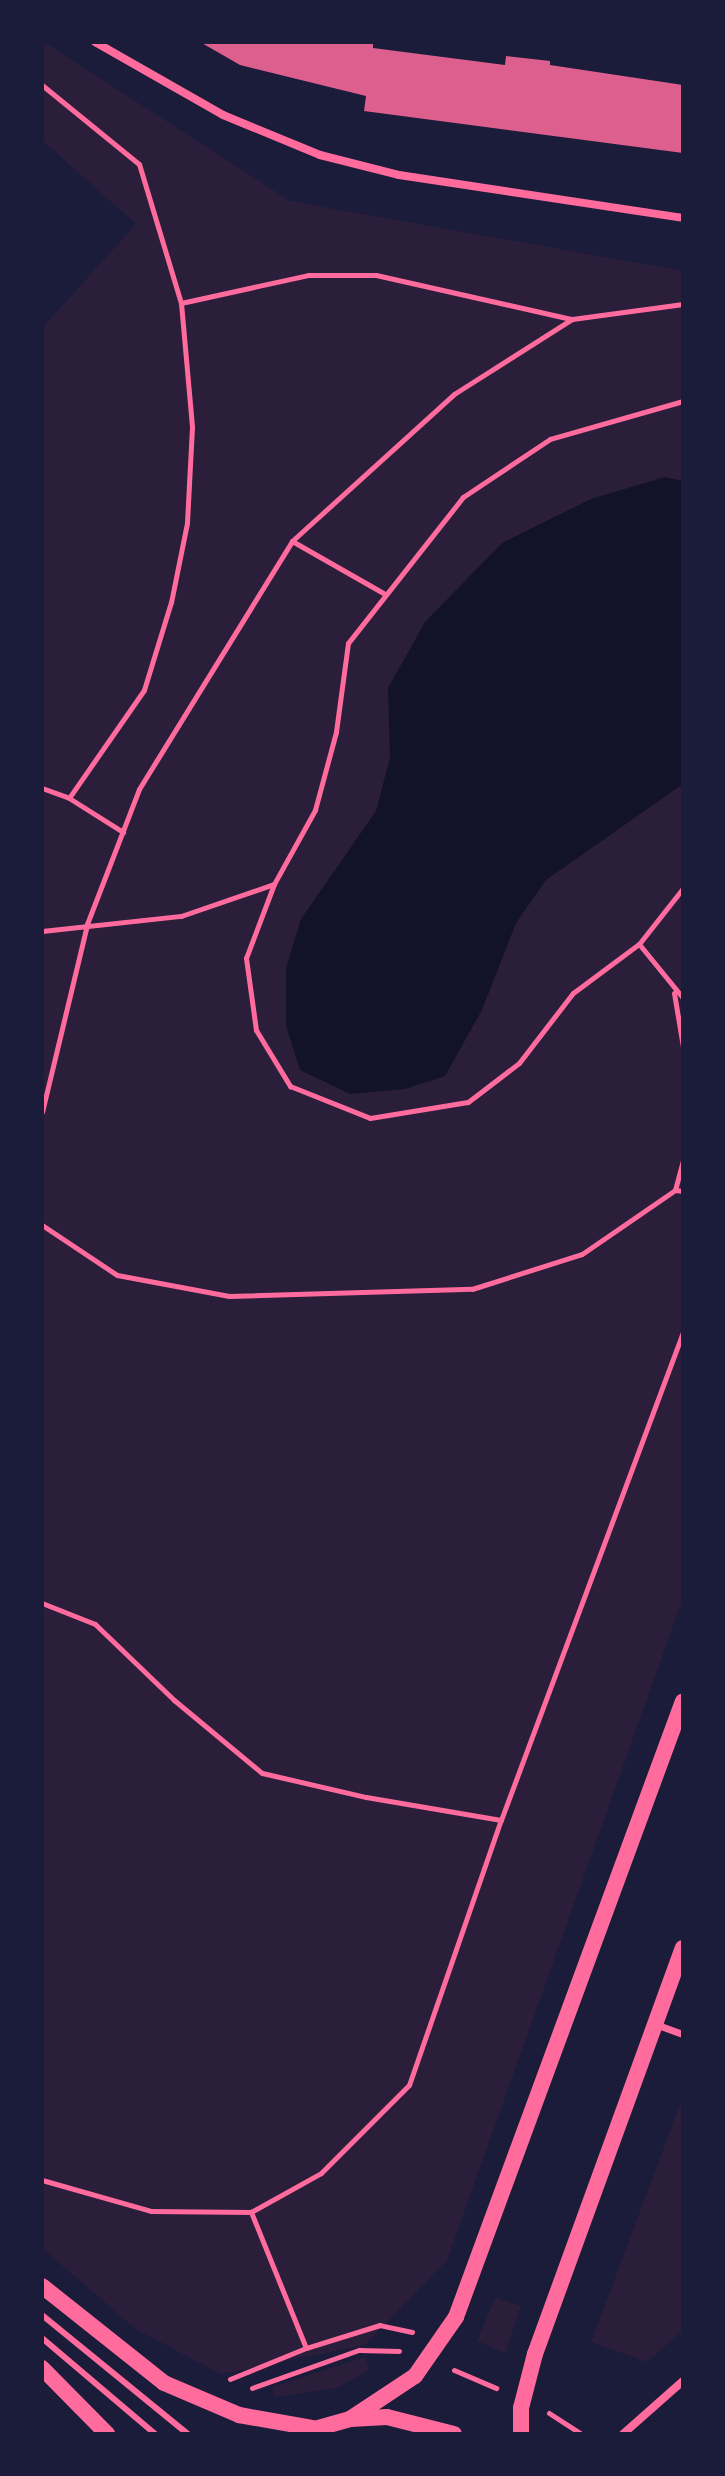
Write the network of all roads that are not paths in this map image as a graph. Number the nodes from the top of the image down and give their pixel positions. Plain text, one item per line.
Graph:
1 (95, 42) edge
2 (683, 218) edge
3 (683, 1701) edge
4 (683, 1948) edge
5 (655, 2024) junction
6 (683, 2034) edge
7 (42, 2286) edge
8 (42, 2315) edge
9 (42, 2338) edge
10 (42, 2368) edge
11 (683, 2381) edge
12 (350, 2419) junction
13 (305, 2431) edge
14 (107, 2434) edge
15 (155, 2434) edge
16 (188, 2434) edge
17 (454, 2434) edge
18 (521, 2434) edge
19 (623, 2434) edge

1 - 2 street
3 - 12 main road
4 - 5 main road
5 - 6 street
5 - 18 main road
7 - 13 main road
8 - 16 lane
9 - 15 lane
10 - 14 main road
11 - 19 street
12 - 13 main road
12 - 17 main road

